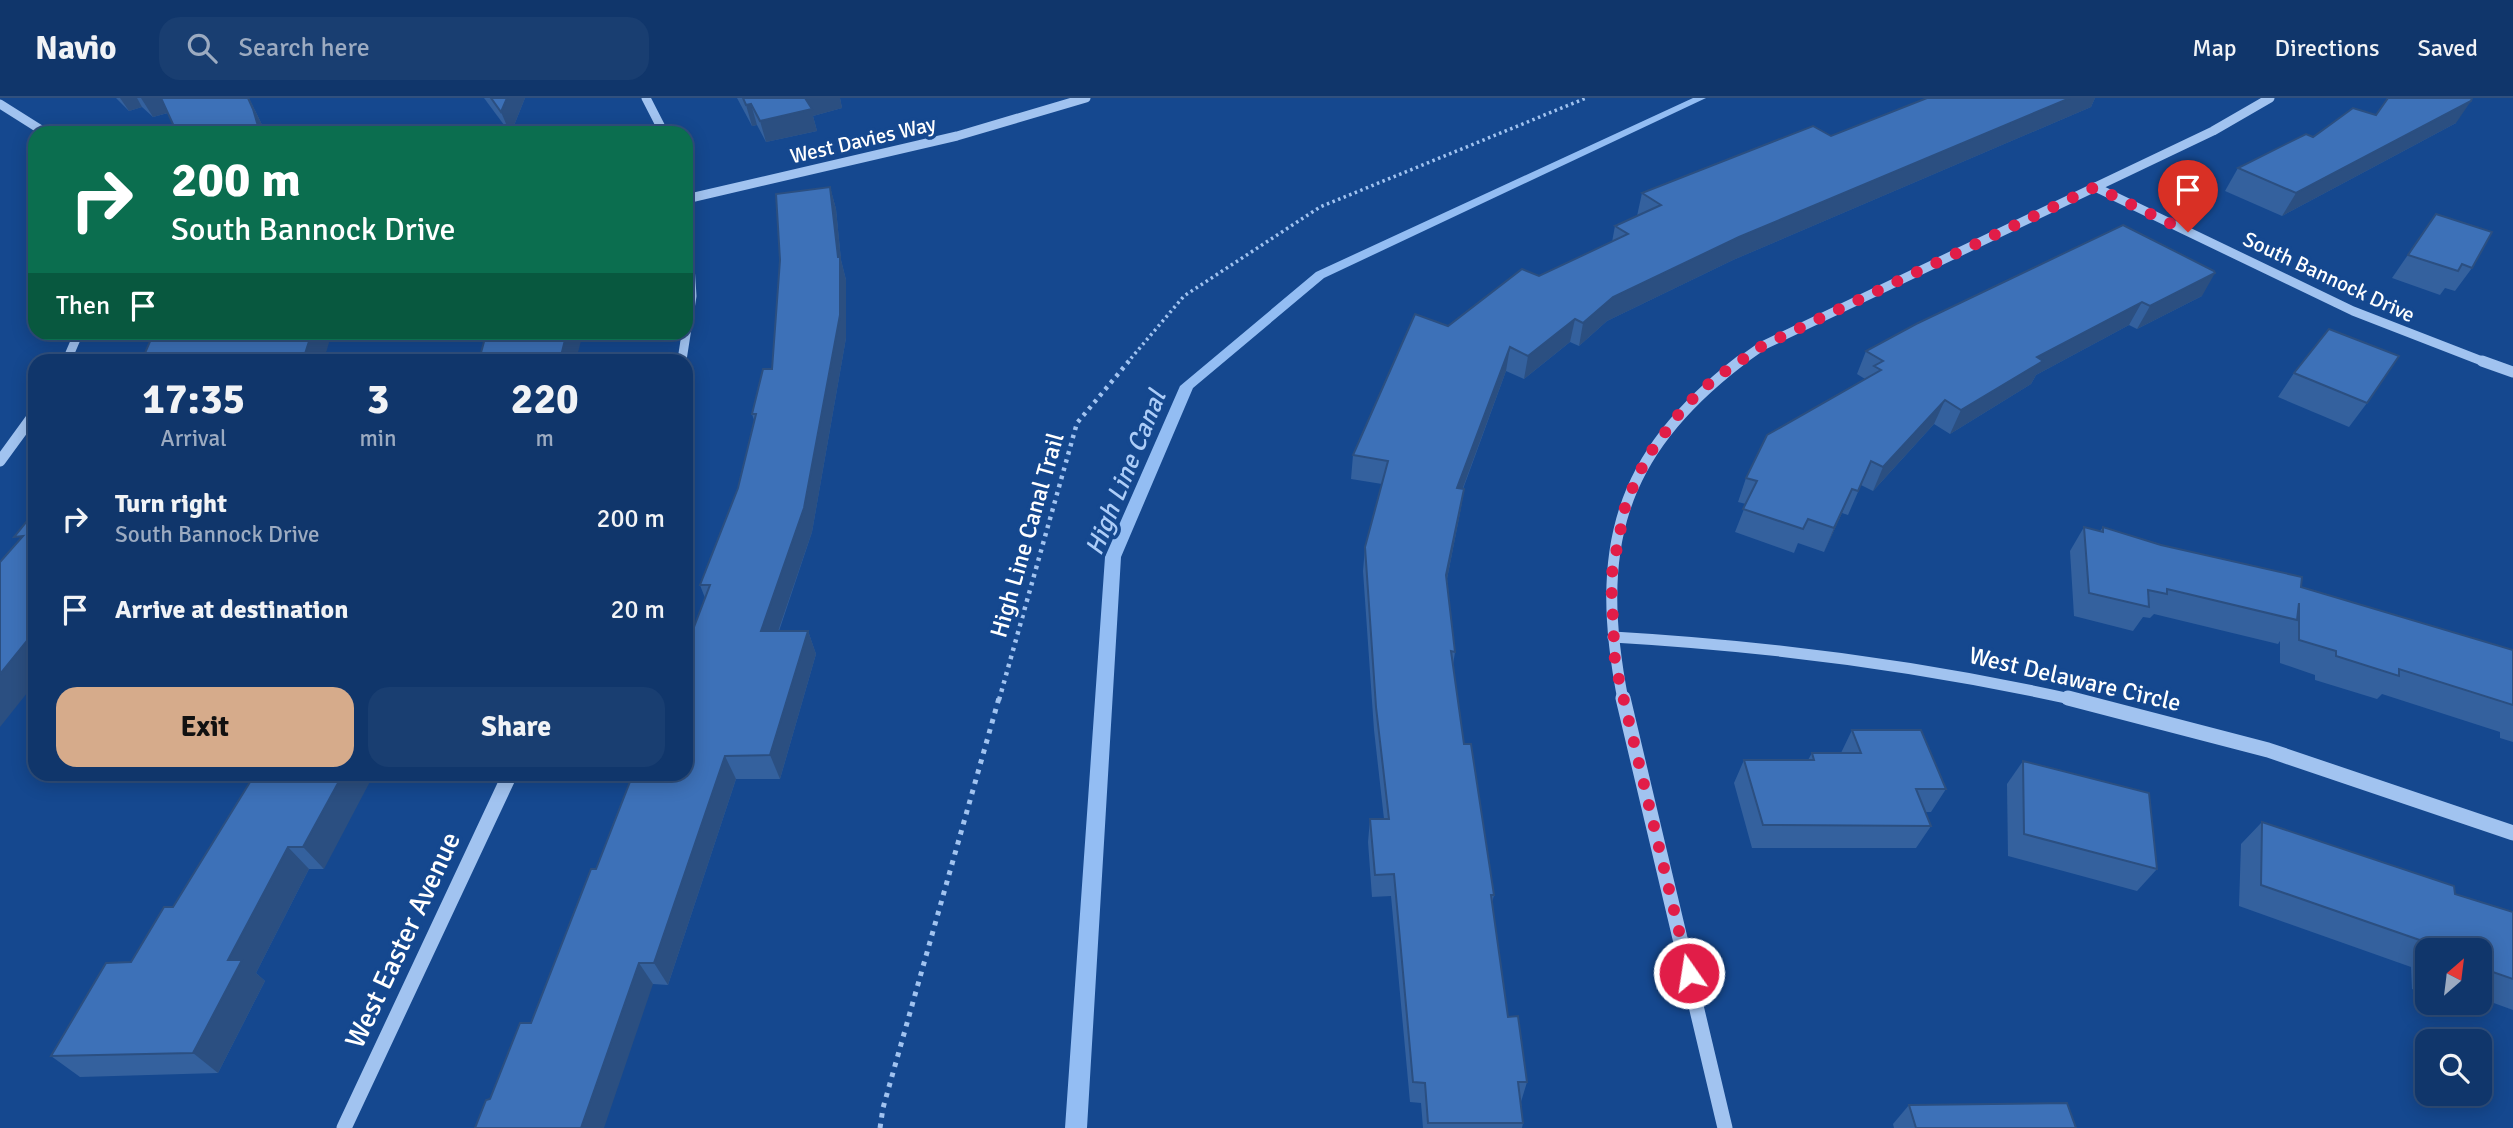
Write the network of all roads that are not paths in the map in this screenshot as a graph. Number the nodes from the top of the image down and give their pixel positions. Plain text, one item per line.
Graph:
1 (646, 98) edge
2 (1086, 98) edge
3 (2270, 98) edge
4 (0, 104) edge
5 (35, 126) edge
6 (660, 126) edge
7 (2095, 187) junction
8 (693, 197) edge
9 (2513, 372) edge
10 (28, 423) edge
11 (0, 461) edge
12 (1613, 638) junction
13 (507, 781) edge
14 (2513, 833) edge
15 (344, 1128) edge
16 (1725, 1128) edge

1 - 6 street
2 - 8 street, West Davies Way
3 - 7 street
4 - 5 street
7 - 9 street, South Bannock Drive
7 - 12 street
10 - 11 street
12 - 14 street, West Delaware Circle
12 - 16 street
13 - 15 street, West Easter Avenue

